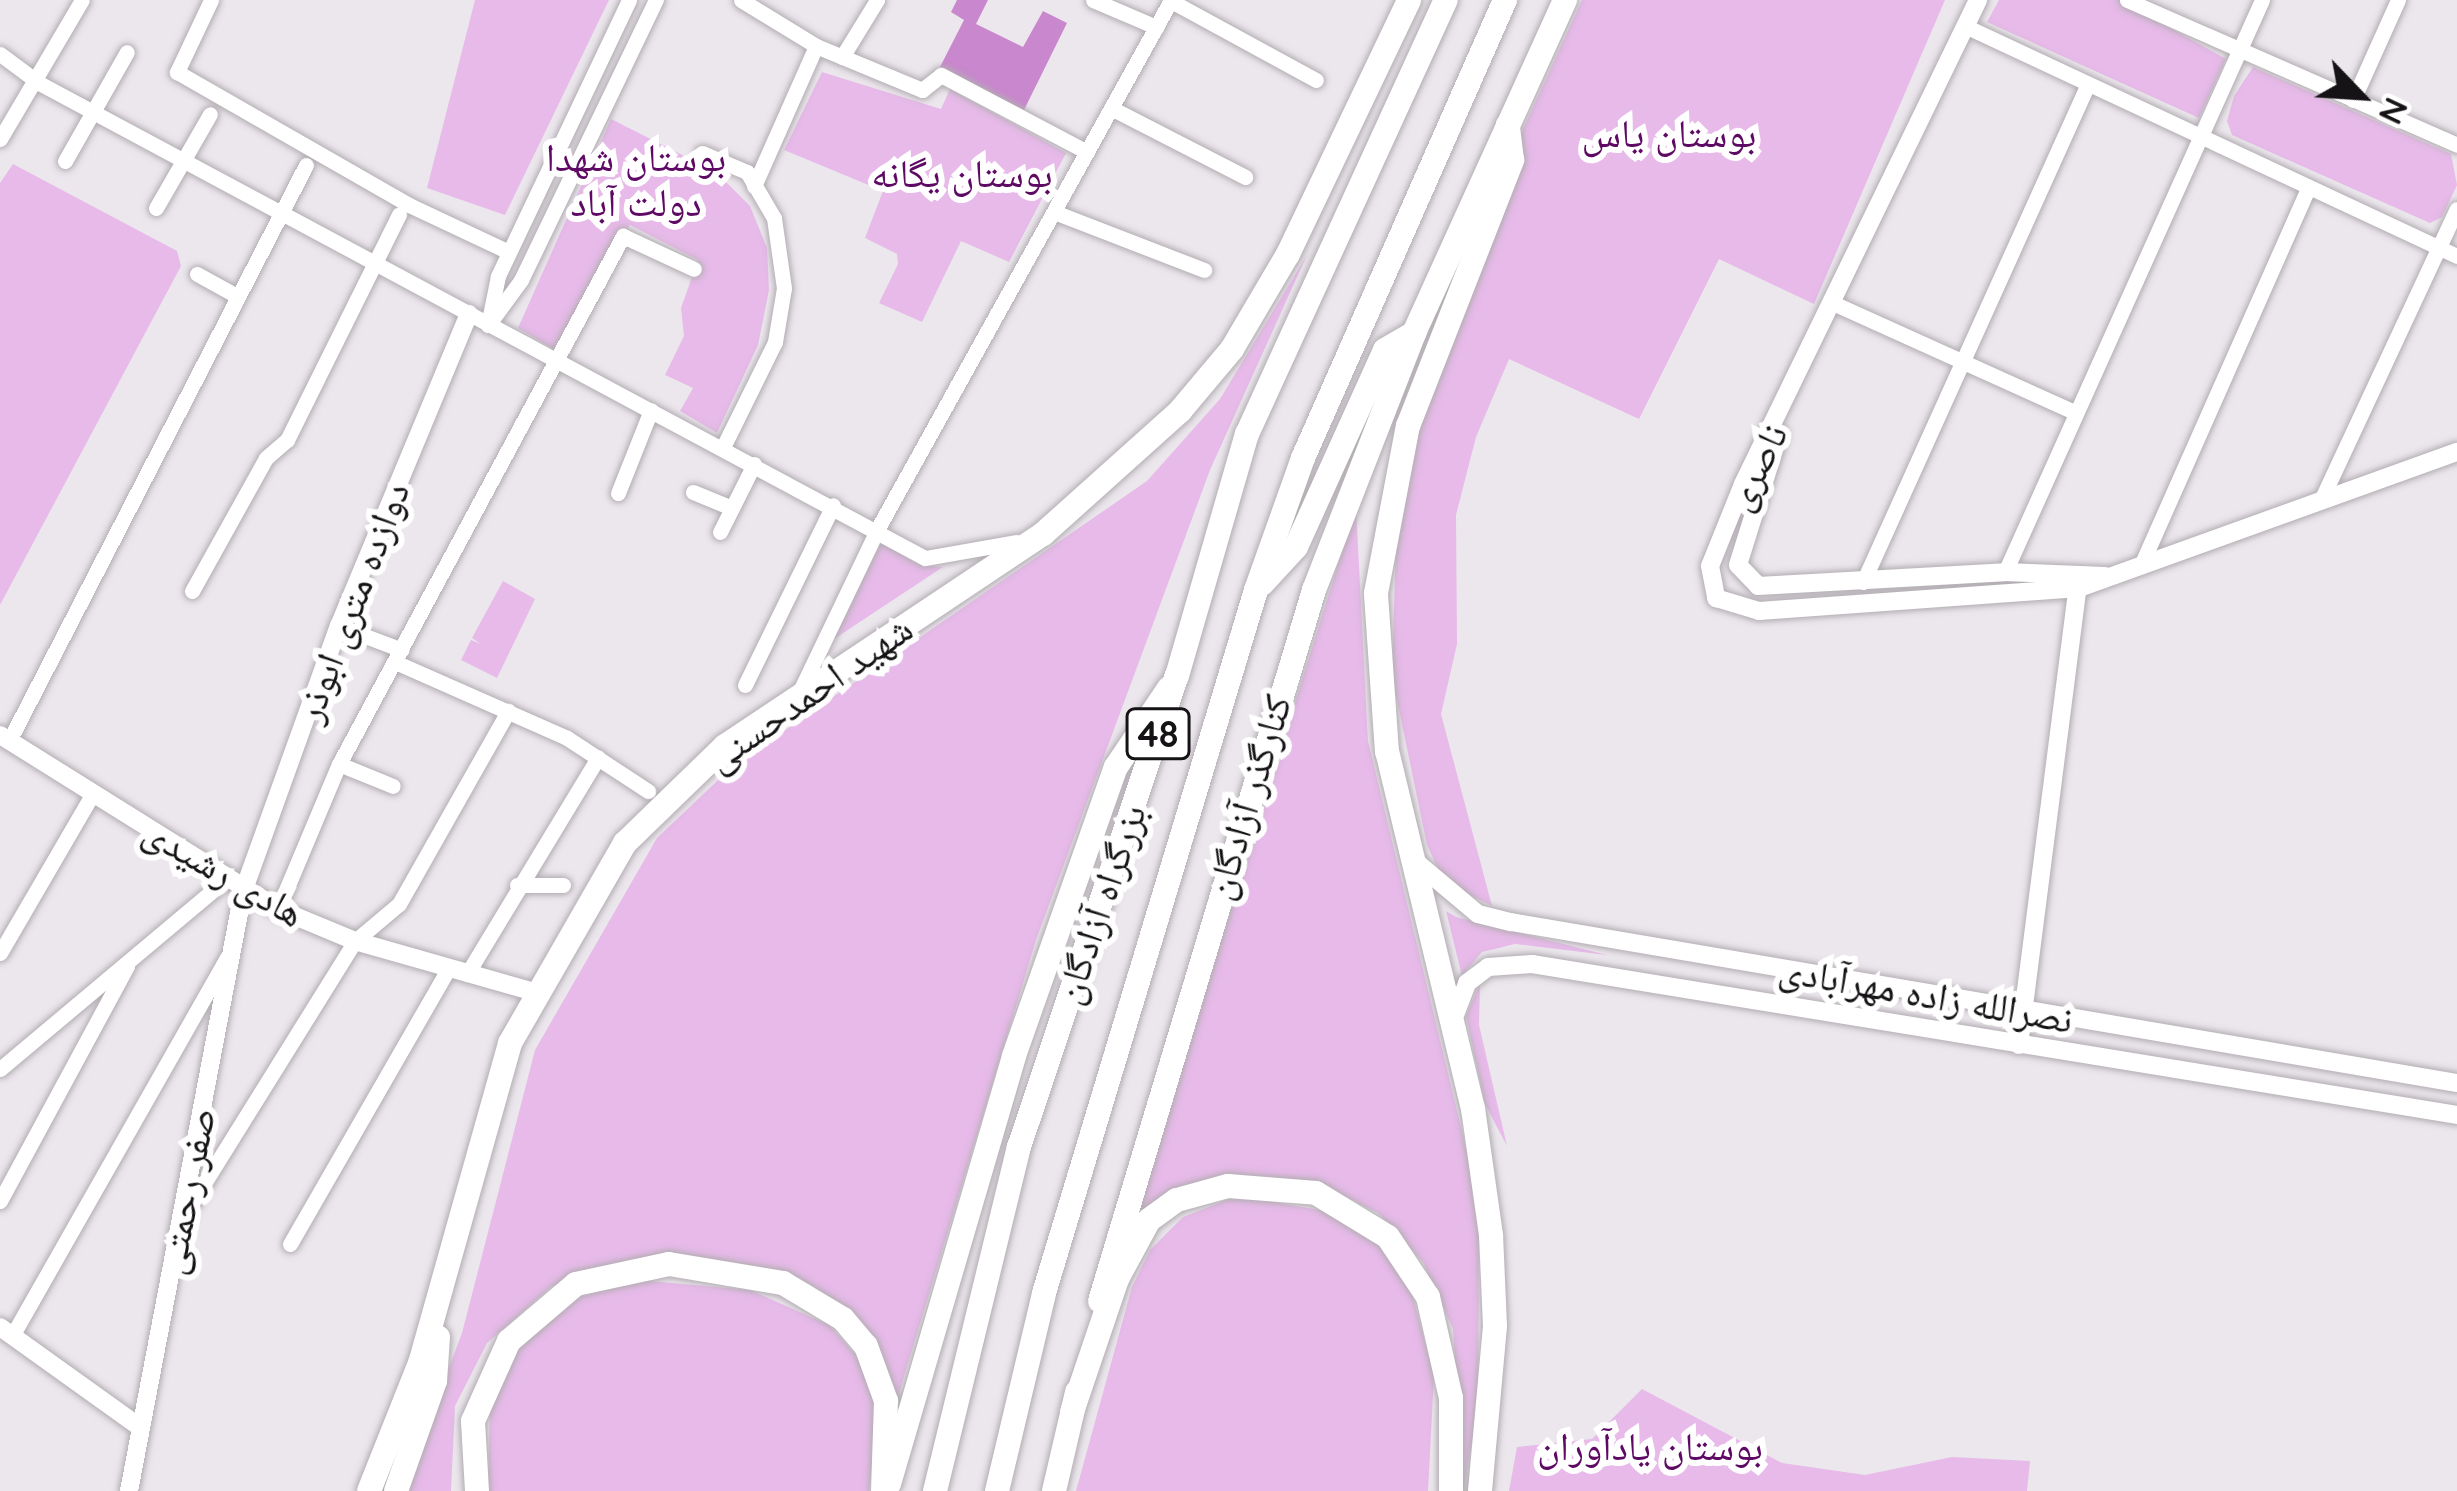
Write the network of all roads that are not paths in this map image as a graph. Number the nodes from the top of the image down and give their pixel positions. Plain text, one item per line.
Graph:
1 (82, 0) edge
2 (211, 0) edge
3 (629, 0) edge
4 (656, 0) edge
5 (741, 0) edge
6 (877, 0) edge
7 (1094, 0) edge
8 (1171, 0) edge
9 (1408, 0) edge
10 (1446, 0) edge
11 (1505, 0) edge
12 (1565, 0) edge
13 (1978, 0) edge
14 (2127, 0) edge
15 (2262, 0) edge
16 (2398, 0) edge
17 (1965, 26) junction
18 (1156, 27) junction
19 (816, 46) junction
20 (127, 52) dead end
21 (2240, 52) junction
22 (0, 54) edge
23 (842, 57) junction
24 (1316, 80) dead end
25 (39, 83) junction
26 (2088, 83) junction
27 (2353, 100) junction
28 (1112, 108) junction
29 (94, 113) junction
30 (210, 114) dead end
31 (1508, 125) junction
32 (2199, 135) junction
33 (0, 139) edge
34 (2457, 145) edge
35 (1087, 152) junction
36 (702, 153) dead end
37 (65, 160) dead end
38 (184, 160) junction
39 (307, 165) dead end
40 (1245, 177) dead end
41 (754, 186) junction
42 (2309, 187) junction
43 (156, 208) dead end
44 (2457, 209) edge
45 (278, 210) junction
46 (1054, 212) junction
47 (399, 214) dead end
48 (2440, 248) junction
49 (509, 252) junction
50 (2457, 256) edge
51 (378, 265) junction
52 (694, 269) dead end
53 (1204, 270) dead end
54 (197, 274) dead end
55 (235, 295) junction
56 (1835, 304) junction
57 (469, 314) junction
58 (488, 325) junction
59 (1414, 333) junction
60 (1961, 361) junction
61 (556, 363) junction
62 (1786, 408) junction
63 (651, 410) junction
64 (2074, 412) junction
65 (723, 447) junction
66 (2457, 452) edge
67 (754, 464) junction
68 (693, 492) dead end
69 (618, 493) dead end
70 (2321, 500) junction
71 (833, 505) junction
72 (732, 508) junction
73 (878, 528) junction
74 (720, 532) dead end
75 (1043, 534) junction
76 (2142, 562) junction
77 (2005, 572) junction
78 (2079, 580) junction
79 (1863, 582) junction
80 (1256, 590) junction
81 (192, 591) dead end
82 (352, 632) dead end
83 (399, 656) junction
84 (1177, 676) junction
85 (745, 685) dead end
86 (800, 691) junction
87 (508, 711) junction
88 (4, 738) edge
89 (598, 758) junction
90 (339, 764) junction
91 (394, 786) dead end
92 (648, 791) dead end
93 (92, 794) junction
94 (1414, 861) junction
95 (225, 880) junction
96 (517, 885) junction
97 (563, 885) dead end
98 (243, 892) junction
99 (278, 909) junction
100 (356, 941) junction
101 (232, 951) junction
102 (0, 953) edge
103 (132, 958) junction
104 (458, 972) junction
105 (533, 992) junction
106 (2023, 1011) junction
107 (1453, 1025) junction
108 (2019, 1045) junction
109 (0, 1069) edge
110 (2457, 1083) edge
111 (2457, 1115) edge
112 (0, 1201) edge
113 (180, 1222) junction
114 (290, 1244) dead end
115 (436, 1310) junction
116 (6, 1331) edge
117 (509, 1341) junction
118 (1451, 1398) junction
119 (1072, 1412) junction
120 (141, 1427) junction
121 (129, 1491) edge
122 (369, 1491) edge
123 (396, 1491) edge
124 (459, 1491) edge
125 (477, 1491) edge
126 (885, 1491) edge
127 (935, 1491) edge
128 (998, 1491) edge
129 (1054, 1491) edge
130 (1435, 1491) edge
131 (1451, 1491) edge
132 (1480, 1491) edge

1 - 25 street
2 - 49 street
3 - 49 street
4 - 58 street
5 - 19 street
6 - 23 street
7 - 18 street
8 - 18 street
8 - 24 street
9 - 75 main road, شهید احمدحسنی
10 - 84 main road, بزرگراه آزادگان / 48
11 - 80 main road, بزرگراه آزادگان / 48
12 - 31 main road, کنارگذر آزادگان
13 - 17 street
14 - 21 street
15 - 21 street
16 - 27 street
17 - 26 street
17 - 56 street
18 - 28 street
19 - 23 street
19 - 41 street
20 - 29 street
21 - 27 street
21 - 32 street
22 - 25 street
23 - 35 street
25 - 29 street
25 - 33 street
26 - 32 street
26 - 60 street
27 - 34 street
28 - 35 street
28 - 40 street
29 - 37 street
29 - 38 street
30 - 38 street
31 - 59 main road, کنارگذر آزادگان
31 - 94 main road, کنارگذر آزادگان
32 - 42 street
32 - 64 street
35 - 46 street
36 - 41 street
38 - 43 street
38 - 45 street
39 - 45 street
41 - 65 street
42 - 48 street
42 - 76 street
44 - 48 street
45 - 51 street
45 - 55 street
46 - 53 street
46 - 73 street
47 - 51 street
48 - 50 street
48 - 70 street
49 - 58 street
51 - 57 street
51 - 81 street
52 - 61 street
54 - 55 street
55 - 88 street
56 - 60 street
56 - 62 street
57 - 58 street
57 - 98 street, دوازده متری ابوذر
58 - 61 street
59 - 80 main road
59 - 119 main road, کنارگذر آزادگان
60 - 64 street
60 - 79 street
61 - 63 street
61 - 83 street
62 - 78 street, ناصری
62 - 79 street, ناصری
63 - 65 street
63 - 69 street
64 - 77 street
65 - 67 street
66 - 70 street, ناصری
67 - 71 street
67 - 72 street
68 - 72 street
70 - 76 street, ناصری
71 - 73 street
71 - 85 street
72 - 74 street
73 - 75 street
73 - 86 street
75 - 86 main road, شهید احمدحسنی
76 - 78 street, ناصری
77 - 78 street, ناصری
77 - 79 street, ناصری
78 - 106 street
80 - 128 main road, بزرگراه آزادگان / 48
82 - 83 street
83 - 87 street
83 - 90 street
84 - 126 main road
84 - 127 main road, بزرگراه آزادگان / 48
86 - 105 main road, شهید احمدحسنی
87 - 89 street
87 - 100 street
88 - 93 street, هادی رشیدی
89 - 92 street
89 - 96 street
90 - 91 street
90 - 99 street
93 - 95 street, هادی رشیدی
93 - 102 street
94 - 106 street, نصرالله زاده مهرآبادی
94 - 107 main road, کنارگذر آزادگان
95 - 98 street, هادی رشیدی
95 - 103 street
96 - 97 street
96 - 104 street
98 - 99 street, هادی رشیدی
98 - 101 street, صفر رحمتی
99 - 100 street, هادی رشیدی
100 - 104 street, هادی رشیدی
100 - 113 street
101 - 113 street, صفر رحمتی
101 - 116 street
103 - 109 street
103 - 112 street
104 - 105 street, هادی رشیدی
104 - 114 street
105 - 115 main road, شهید احمدحسنی
106 - 108 street
106 - 110 street, نصرالله زاده مهرآبادی
107 - 108 street, نصرالله زاده مهرآبادی
107 - 132 main road, کنارگذر آزادگان
108 - 111 street, نصرالله زاده مهرآبادی
113 - 120 street, صفر رحمتی
115 - 122 main road, شهید احمدحسنی
115 - 123 main road
116 - 120 street
117 - 124 main road
117 - 125 main road
117 - 126 main road
118 - 119 main road
118 - 130 main road
118 - 131 main road
119 - 129 main road, کنارگذر آزادگان
120 - 121 street, صفر رحمتی

